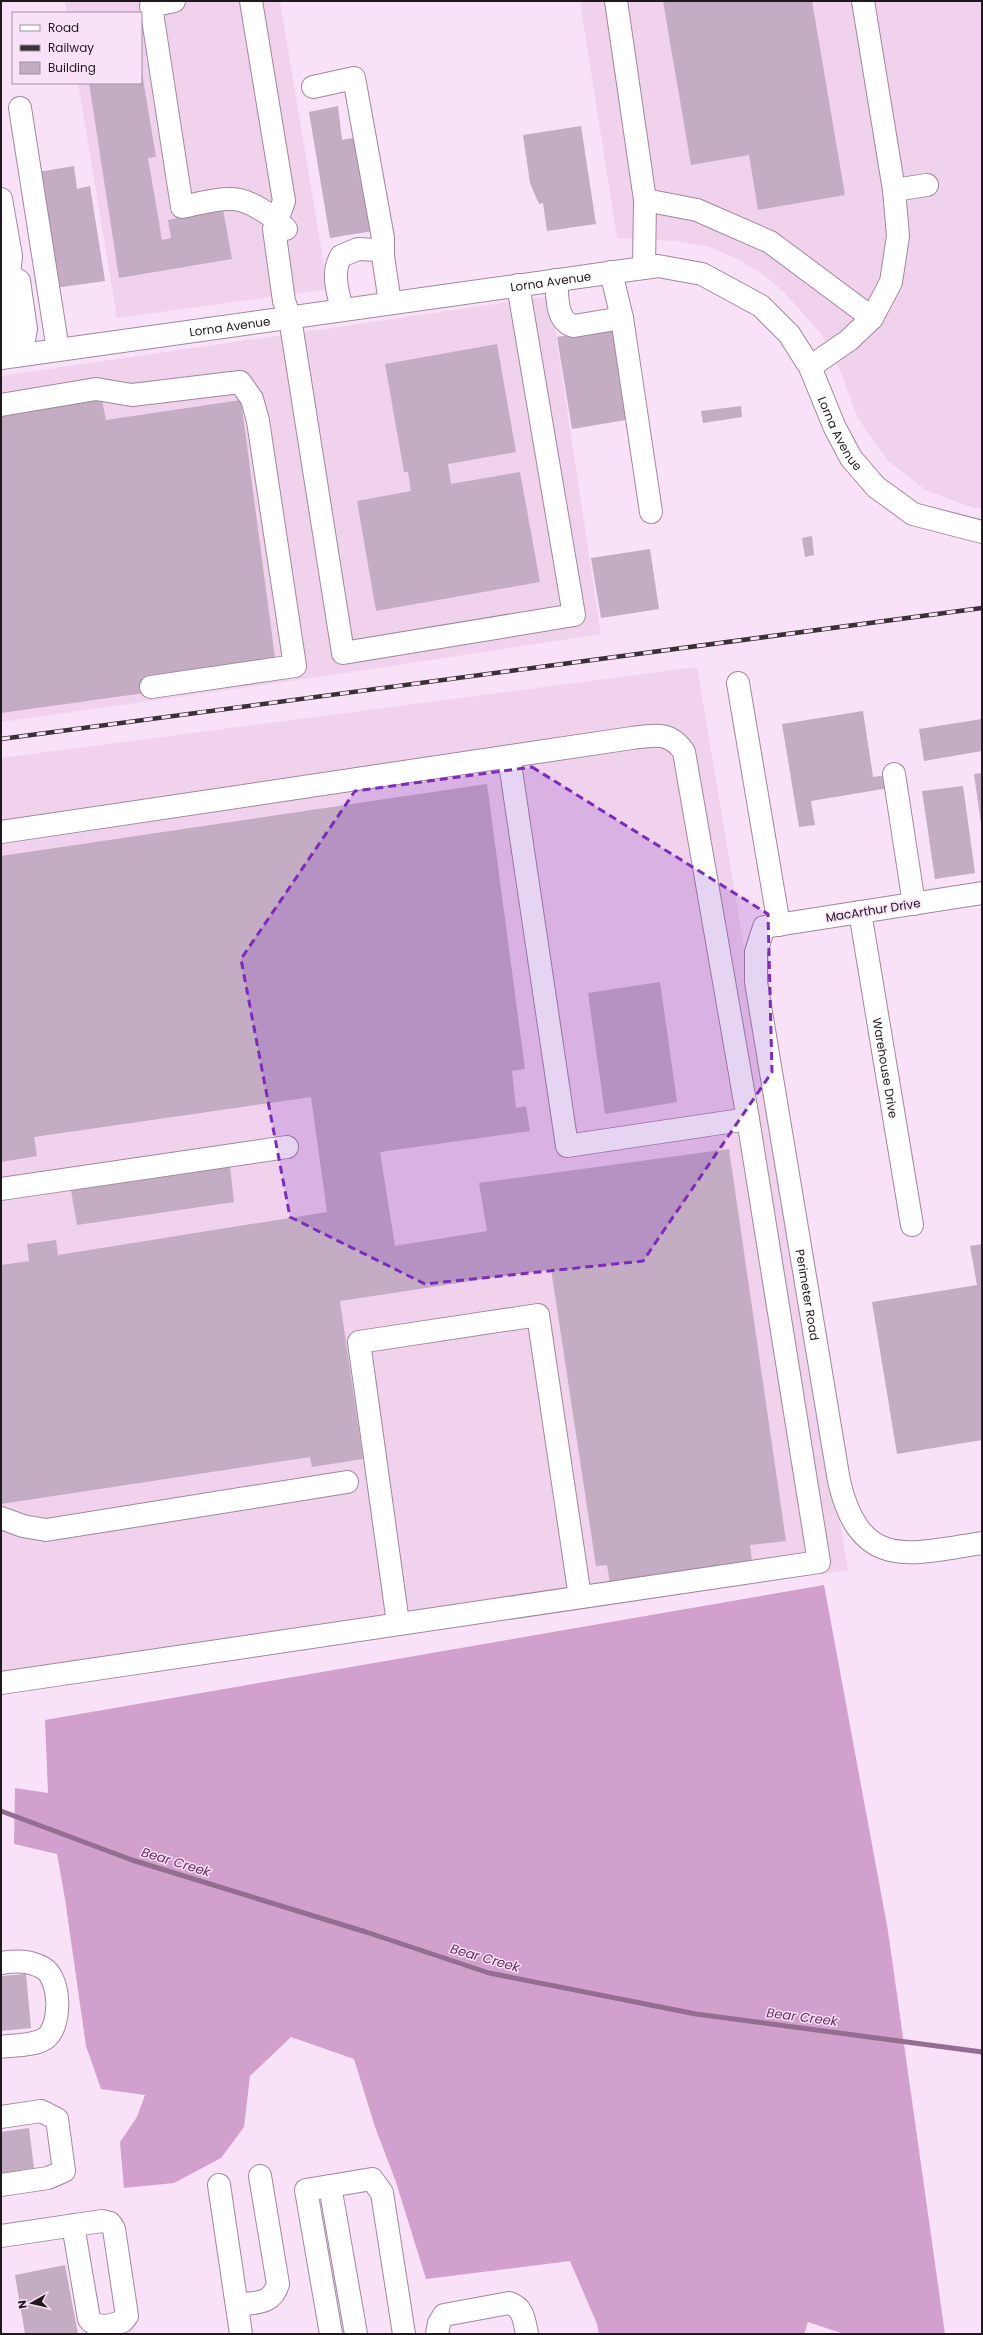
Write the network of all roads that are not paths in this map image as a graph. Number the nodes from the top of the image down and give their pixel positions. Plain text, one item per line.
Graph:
1 (174, 1) edge
2 (251, 1) edge
3 (616, 1) edge
4 (863, 1) edge
5 (313, 87) dead end
6 (20, 108) dead end
7 (927, 185) dead end
8 (894, 190) junction
9 (1, 198) edge
10 (645, 200) junction
11 (276, 218) junction
12 (383, 256) junction
13 (644, 268) junction
14 (611, 272) junction
15 (5, 276) edge
16 (556, 280) junction
17 (518, 285) junction
18 (390, 303) junction
19 (342, 310) junction
20 (290, 318) junction
21 (622, 318) junction
22 (872, 318) junction
23 (58, 350) junction
24 (11, 357) edge
25 (810, 367) junction
26 (1, 405) edge
27 (651, 512) dead end
28 (982, 532) edge
29 (738, 683) dead end
30 (151, 687) dead end
31 (509, 758) junction
32 (894, 774) dead end
33 (1, 832) edge
34 (982, 893) edge
35 (914, 904) junction
36 (860, 912) junction
37 (772, 926) junction
38 (748, 1119) junction
39 (287, 1147) dead end
40 (1, 1189) edge
41 (912, 1225) dead end
42 (347, 1482) dead end
43 (1, 1518) edge
44 (982, 1544) edge
45 (580, 1597) junction
46 (398, 1623) junction
47 (1, 1678) edge
48 (29, 1678) junction
49 (1, 1683) edge
50 (1, 1963) edge
51 (1, 2047) edge
52 (1, 2117) edge
53 (260, 2176) dead end
54 (1, 2185) edge
55 (219, 2185) dead end
56 (330, 2186) junction
57 (73, 2225) dead end
58 (1, 2236) edge
59 (237, 2306) junction
60 (241, 2334) edge
61 (331, 2334) edge
62 (356, 2334) edge
63 (404, 2334) edge
64 (437, 2334) edge
65 (527, 2334) edge

1 - 11 street
2 - 11 street
3 - 10 street
4 - 8 street
5 - 12 street
6 - 23 street
7 - 8 street
8 - 22 street
9 - 15 street
10 - 13 street
10 - 22 street
11 - 20 street
12 - 18 street
12 - 19 street
13 - 14 street, Lorna Avenue
13 - 25 street, Lorna Avenue
14 - 16 street, Lorna Avenue
14 - 21 street
15 - 24 street
16 - 17 street, Lorna Avenue
16 - 21 street
17 - 18 street, Lorna Avenue
17 - 20 street
18 - 19 street, Lorna Avenue
19 - 20 street, Lorna Avenue
20 - 23 street, Lorna Avenue
21 - 27 street
22 - 25 street
23 - 24 street, Lorna Avenue
25 - 28 street, Lorna Avenue
26 - 30 street
29 - 37 street
31 - 33 street
31 - 38 street
31 - 38 street
32 - 35 street
34 - 35 street, MacArthur Drive
35 - 36 street, MacArthur Drive
36 - 37 street, MacArthur Drive
36 - 41 street, Warehouse Drive
37 - 44 street, Perimeter Road
38 - 45 street
39 - 40 street
42 - 43 street
45 - 46 street
45 - 46 street
46 - 48 street
47 - 48 street
48 - 49 street
50 - 51 street
52 - 54 street
53 - 59 street
55 - 59 street
56 - 61 street
56 - 62 street
56 - 63 street
57 - 58 street
59 - 60 street
64 - 65 street

